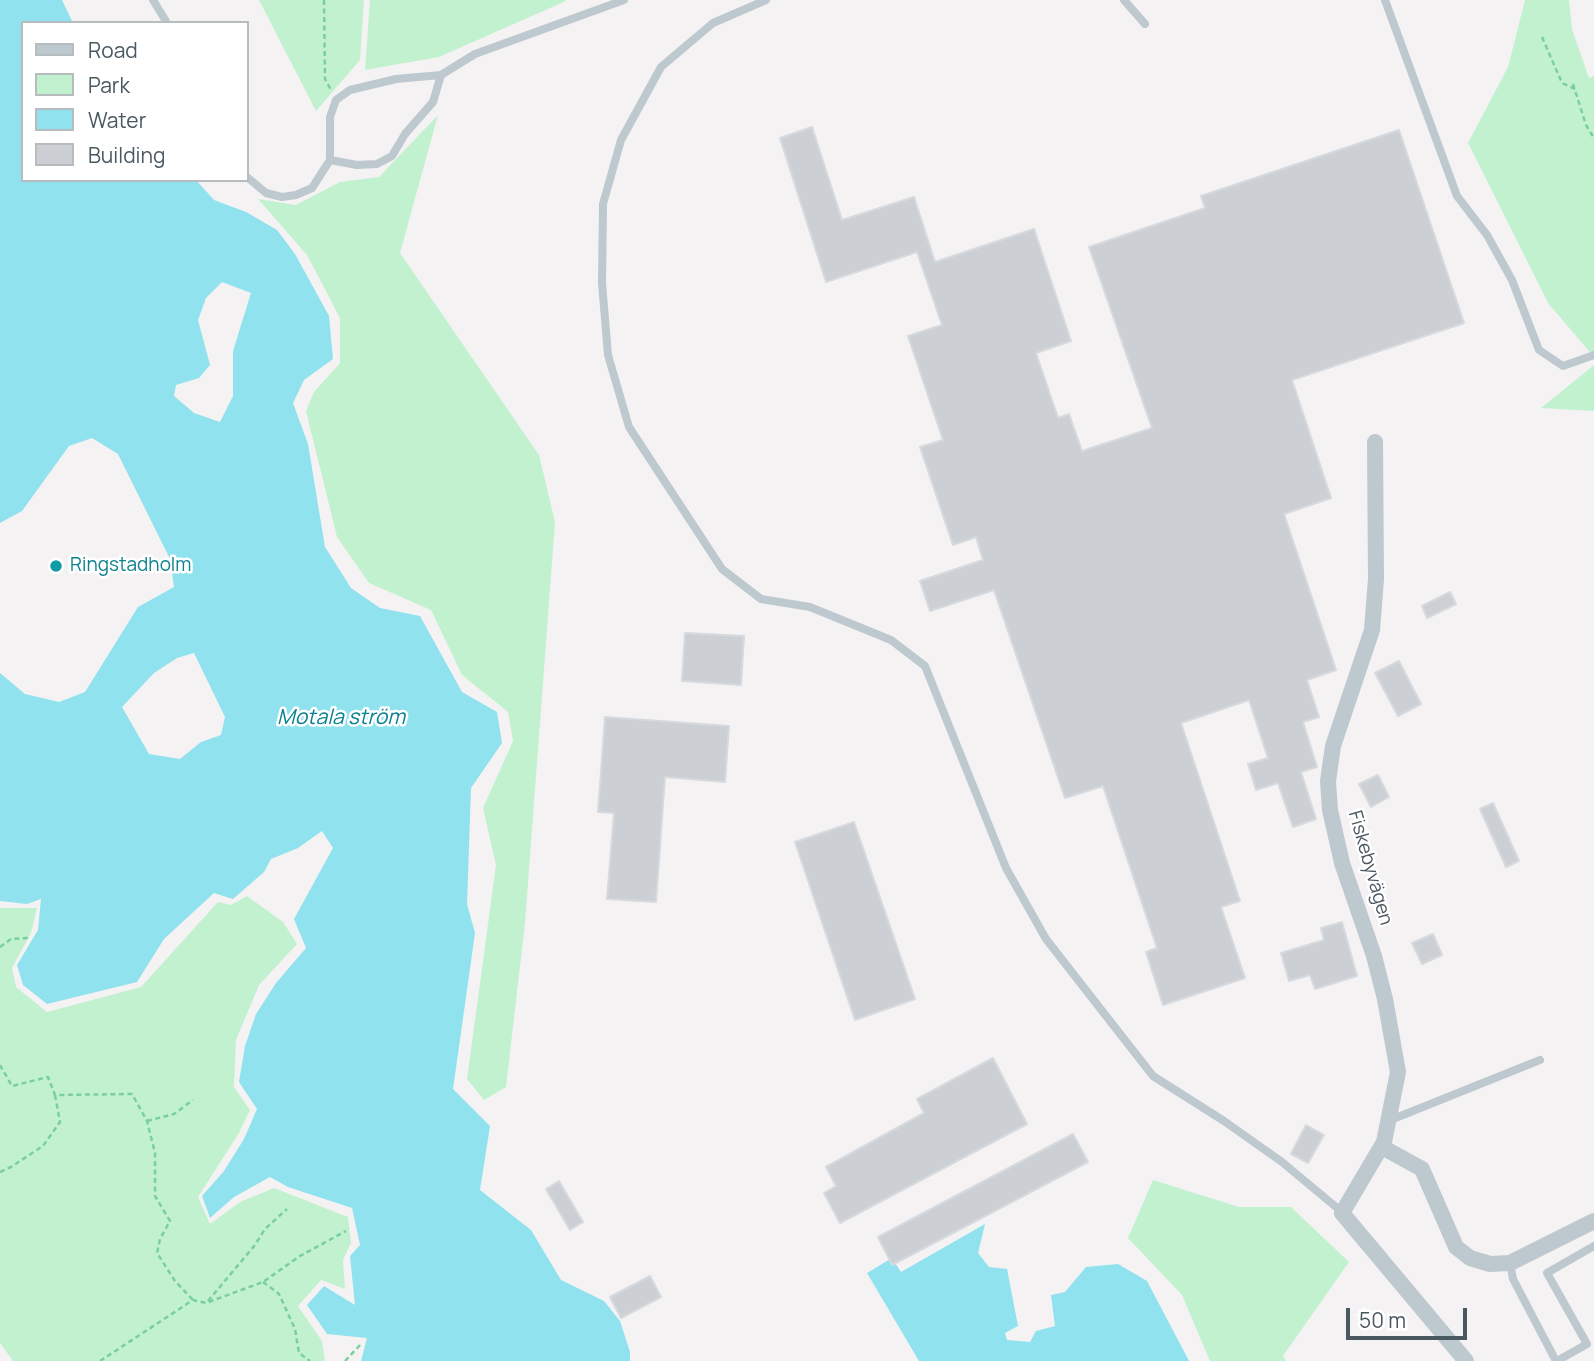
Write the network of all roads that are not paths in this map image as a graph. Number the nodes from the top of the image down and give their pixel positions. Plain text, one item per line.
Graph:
1 (153, 0) edge
2 (624, 0) edge
3 (766, 0) edge
4 (1124, 0) edge
5 (1385, 0) edge
6 (166, 21) edge
7 (1144, 24) dead end
8 (441, 75) junction
9 (330, 160) junction
10 (248, 178) edge
11 (1594, 355) edge
12 (1375, 442) dead end
13 (1540, 1060) dead end
14 (1388, 1121) junction
15 (1382, 1147) junction
16 (1342, 1213) junction
17 (1594, 1221) edge
18 (1594, 1246) edge
19 (1510, 1263) junction
20 (1466, 1361) edge
21 (1557, 1361) edge

1 - 6 lane
2 - 8 lane
3 - 16 lane
4 - 7 lane
5 - 11 lane
8 - 9 lane
8 - 9 lane
9 - 10 lane
12 - 14 street, Fiskebyvägen
13 - 14 lane
14 - 15 street, Fiskebyvägen
15 - 16 street, Fiskebyvägen
15 - 19 street
16 - 20 street
17 - 19 street
18 - 21 lane
19 - 21 lane

